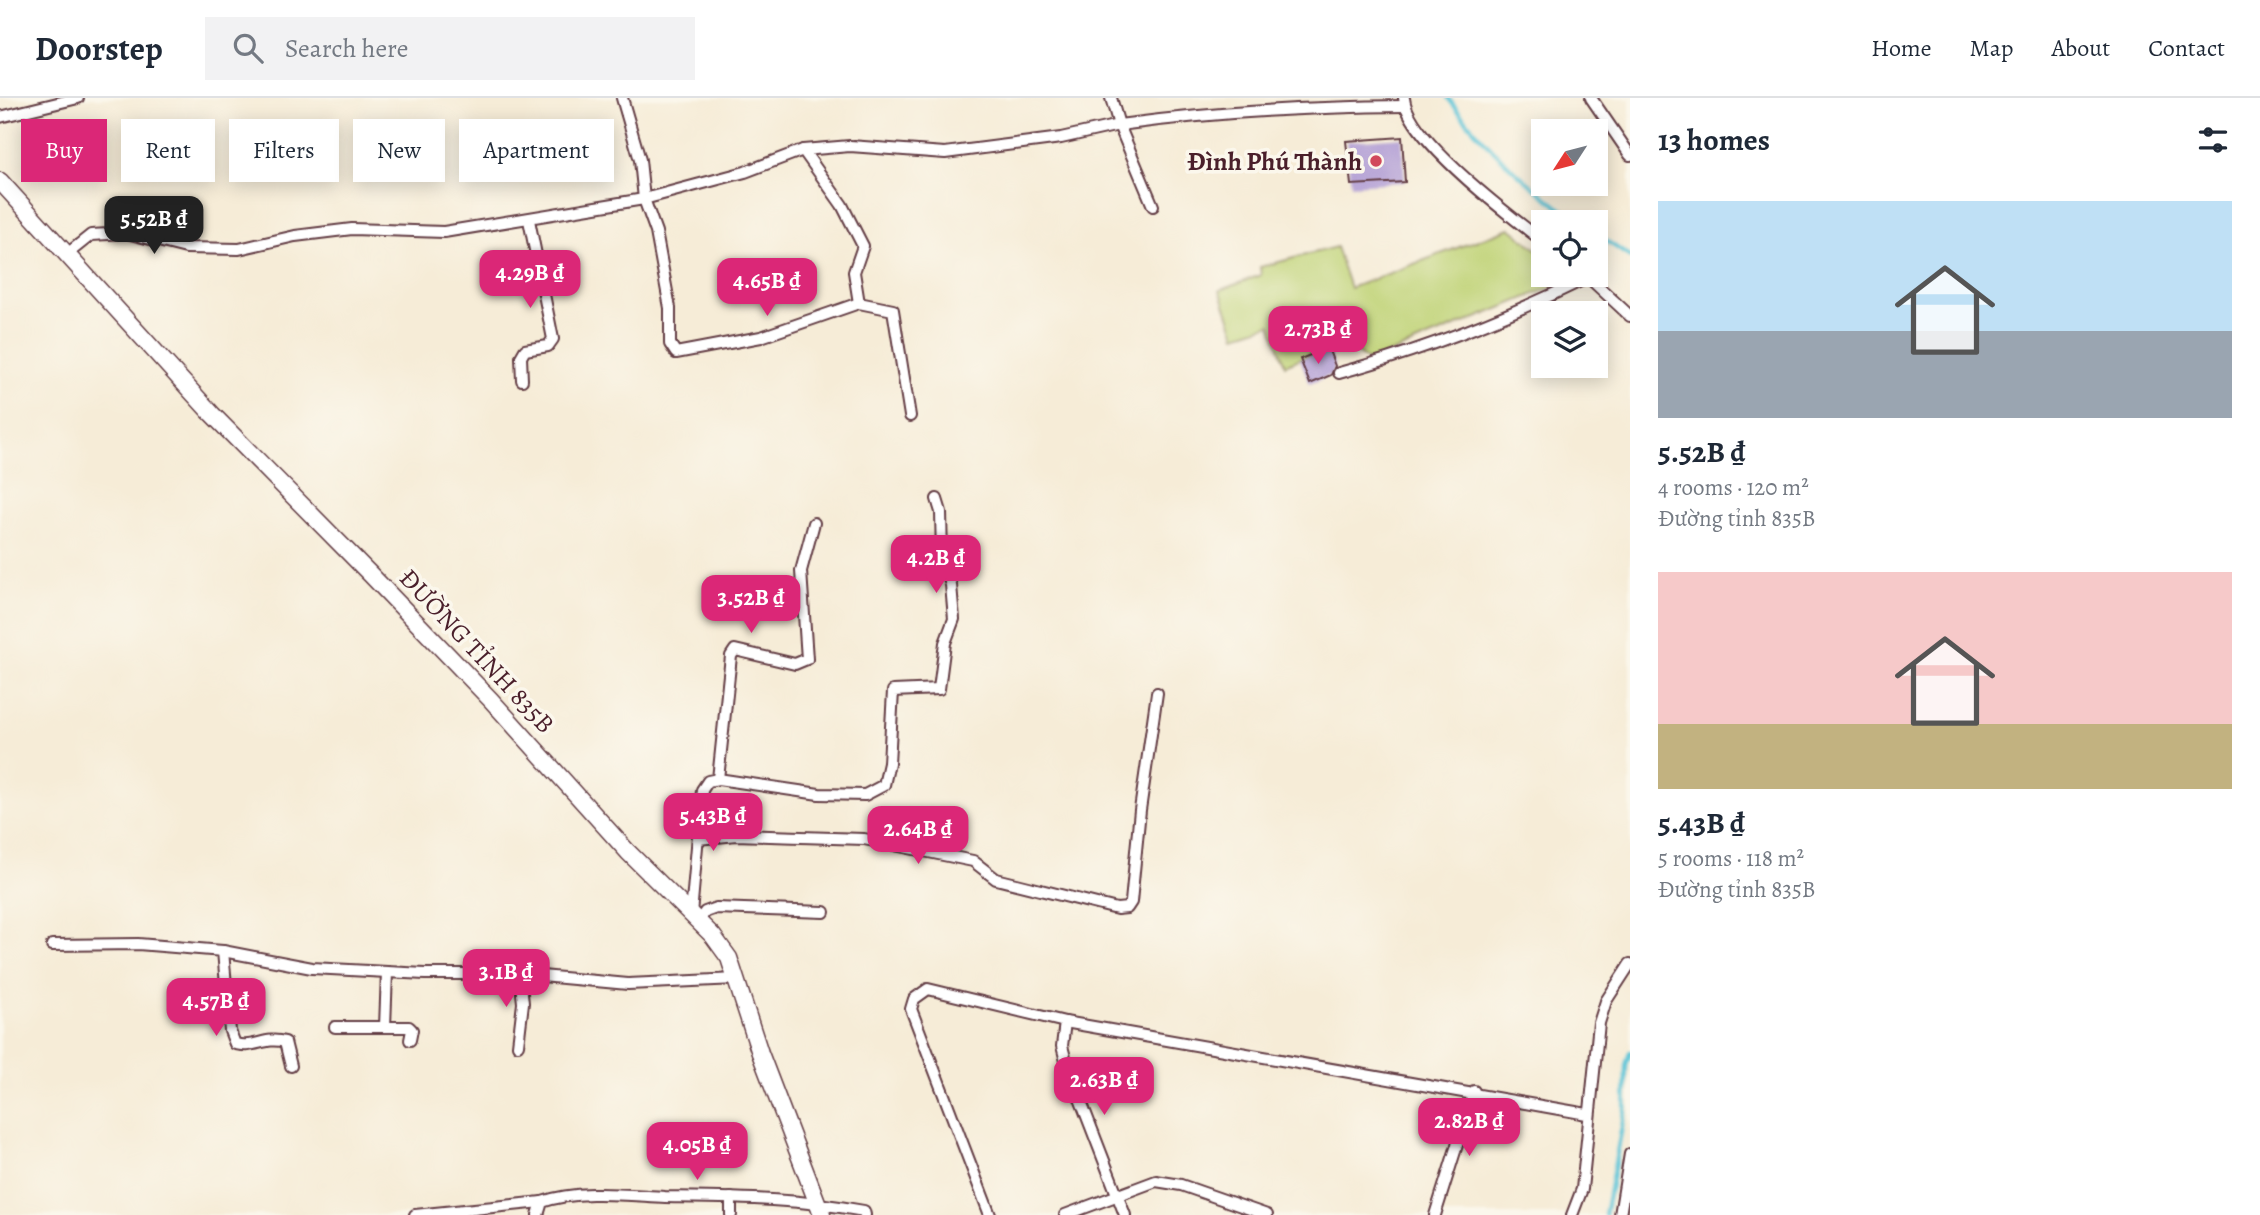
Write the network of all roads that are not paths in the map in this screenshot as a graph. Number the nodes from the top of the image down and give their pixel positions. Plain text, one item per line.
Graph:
1 (78, 98) edge
2 (622, 98) edge
3 (1111, 98) edge
4 (1591, 98) edge
5 (1405, 102) edge
6 (0, 117) edge
7 (1119, 125) junction
8 (803, 150) junction
9 (1630, 155) edge
10 (0, 181) edge
11 (644, 199) junction
12 (1153, 206) dead end
13 (529, 220) junction
14 (1531, 232) edge
15 (66, 255) junction
16 (1567, 287) edge
17 (1599, 287) edge
18 (859, 303) junction
19 (1630, 316) edge
20 (1339, 373) dead end
21 (522, 380) dead end
22 (910, 416) dead end
23 (937, 499) dead end
24 (814, 523) dead end
25 (1157, 693) dead end
26 (718, 779) junction
27 (698, 839) junction
28 (824, 912) dead end
29 (695, 918) junction
30 (52, 945) dead end
31 (223, 951) junction
32 (1630, 964) edge
33 (387, 972) junction
34 (520, 974) junction
35 (737, 979) junction
36 (1065, 1022) junction
37 (335, 1027) dead end
38 (385, 1027) junction
39 (410, 1040) dead end
40 (518, 1045) dead end
41 (291, 1066) dead end
42 (1474, 1091) junction
43 (1587, 1114) junction
44 (1630, 1154) edge
45 (1117, 1195) junction
46 (731, 1198) junction
47 (542, 1202) junction
48 (820, 1208) edge
49 (415, 1215) edge
50 (538, 1215) edge
51 (731, 1215) edge
52 (865, 1215) edge
53 (990, 1215) edge
54 (1065, 1215) edge
55 (1125, 1215) edge
56 (1267, 1215) edge
57 (1435, 1215) edge
58 (1572, 1215) edge
59 (1620, 1215) edge

1 - 6 street
2 - 11 street
3 - 7 street
4 - 9 street
5 - 7 street
5 - 14 street
7 - 8 street
7 - 12 street
8 - 11 street
8 - 18 street
10 - 15 main road, ĐƯỜNG TỈNH 835B
11 - 13 street
11 - 18 street
13 - 15 street
13 - 21 street
15 - 29 main road, ĐƯỜNG TỈNH 835B
16 - 20 street
17 - 19 street
18 - 22 street
23 - 26 street
24 - 26 street
25 - 27 street
26 - 27 street
27 - 29 street
28 - 29 street
29 - 35 main road, ĐƯỜNG TỈNH 835B
30 - 31 street
31 - 33 street
31 - 41 street
32 - 43 street
33 - 34 street
33 - 38 street
34 - 35 street
34 - 40 street
35 - 48 main road, ĐƯỜNG TỈNH 835B
36 - 42 street
36 - 45 street
36 - 53 street
37 - 38 street
38 - 39 street
42 - 43 street
42 - 57 street
43 - 58 street
44 - 59 street
45 - 54 street
45 - 55 street
45 - 56 street
46 - 47 street
46 - 48 street
46 - 51 street
47 - 49 street
47 - 50 street
48 - 52 street

